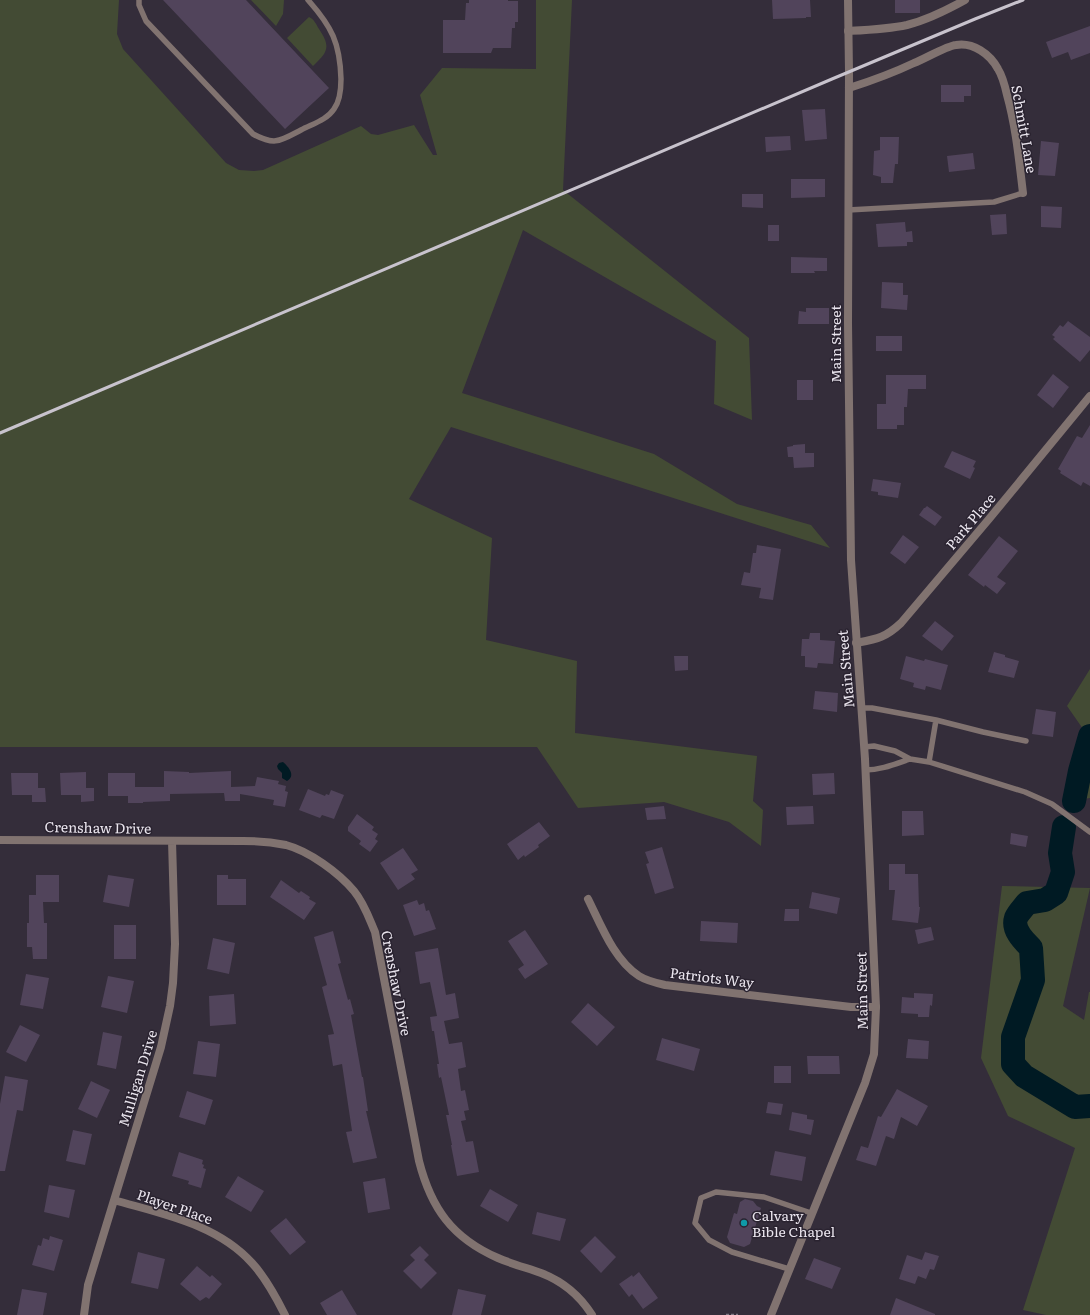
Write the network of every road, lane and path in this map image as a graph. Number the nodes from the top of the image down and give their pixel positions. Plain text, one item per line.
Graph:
1 (139, 0) edge
2 (308, 0) edge
3 (848, 0) edge
4 (965, 0) edge
5 (848, 31) junction
6 (849, 88) junction
7 (1024, 194) joint
8 (848, 210) junction
9 (1090, 396) edge
10 (856, 643) junction
11 (861, 708) junction
12 (936, 720) junction
13 (1026, 740) dead end
14 (864, 747) junction
15 (910, 759) junction
16 (929, 762) junction
17 (865, 770) junction
18 (1090, 832) edge
19 (0, 840) edge
20 (172, 841) junction
21 (588, 900) dead end
22 (876, 1007) junction
23 (114, 1200) junction
24 (812, 1213) junction
25 (788, 1269) junction
26 (84, 1315) edge
27 (285, 1315) edge
28 (592, 1315) edge
29 (726, 1315) edge
30 (738, 1315) edge
31 (770, 1315) edge

1 - 2 lane
3 - 5 street, Main Street
4 - 5 street
5 - 6 street, Main Street
6 - 7 street, Schmitt Lane
6 - 8 street, Main Street
7 - 8 lane
8 - 10 street, Main Street
9 - 10 street, Park Place
10 - 11 street, Main Street
11 - 12 lane
11 - 14 street, Main Street
12 - 13 lane
12 - 16 lane
14 - 15 lane
14 - 17 street, Main Street
15 - 16 lane
15 - 17 lane
16 - 18 lane
17 - 22 street, Main Street
19 - 20 street, Crenshaw Drive
20 - 23 street, Mulligan Drive
20 - 28 street, Crenshaw Drive
21 - 22 street, Patriots Way
22 - 24 street, Main Street
23 - 26 street, Mulligan Drive
23 - 27 street, Player Place
24 - 25 street, Main Street
24 - 25 lane
25 - 31 street, Main Street
29 - 30 path

